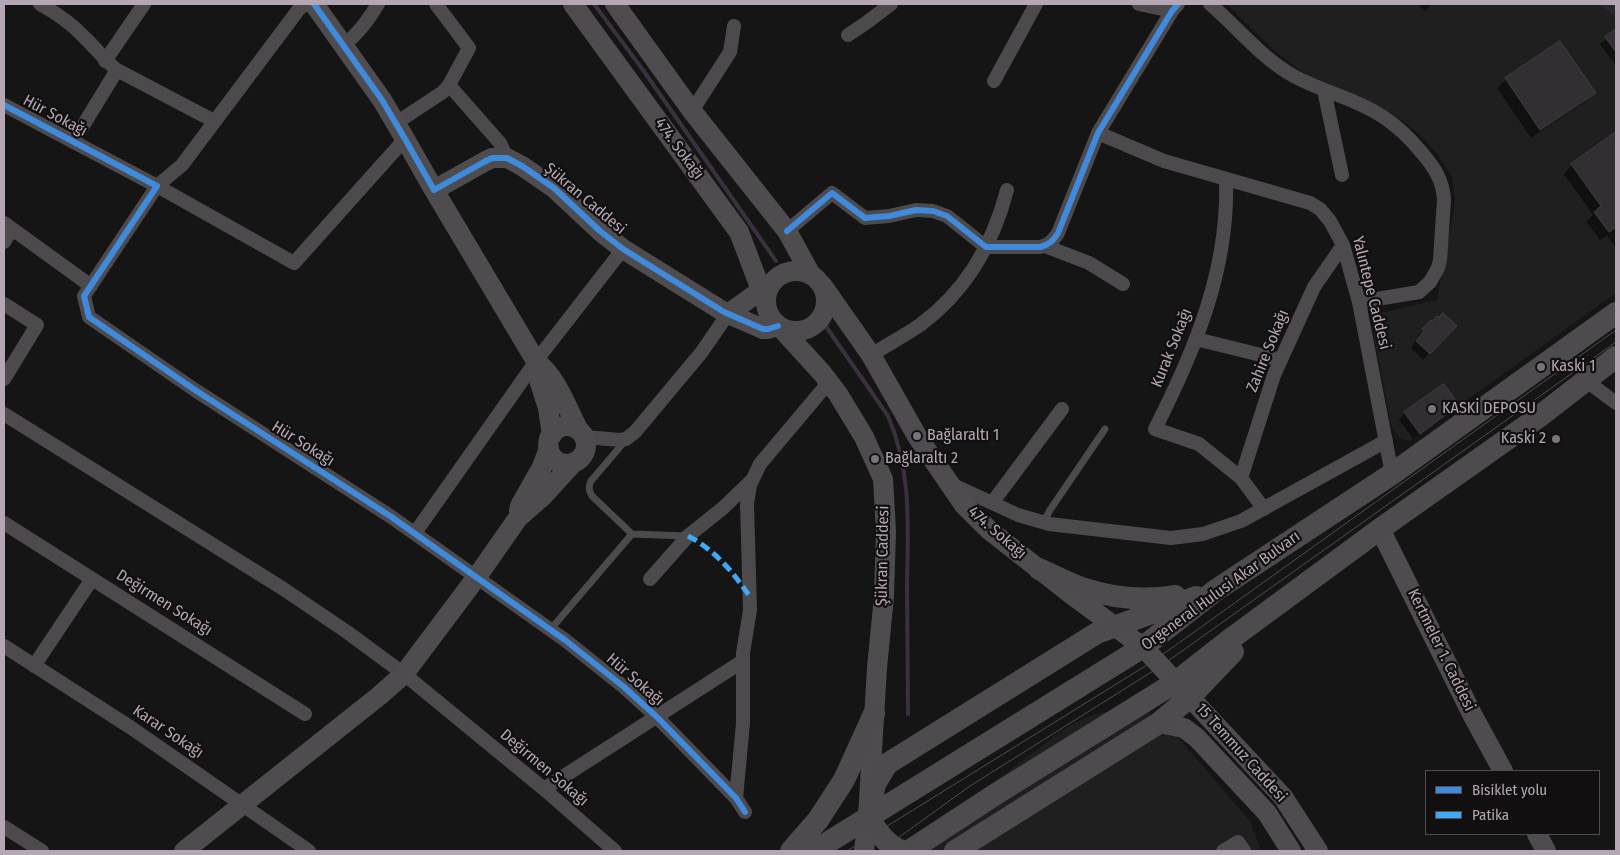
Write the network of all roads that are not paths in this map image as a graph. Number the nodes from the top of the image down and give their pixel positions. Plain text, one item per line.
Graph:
1 (40, 4) edge
2 (144, 4) edge
3 (306, 4) edge
4 (314, 4) edge
5 (378, 4) edge
6 (436, 4) edge
7 (573, 4) edge
8 (615, 4) edge
9 (891, 4) edge
10 (1036, 4) edge
11 (1139, 4) edge
12 (1210, 4) edge
13 (1175, 7) edge
14 (734, 26) dead end
15 (848, 35) dead end
16 (344, 45) junction
17 (105, 61) junction
18 (117, 70) junction
19 (994, 81) dead end
20 (449, 86) junction
21 (1324, 90) junction
22 (4, 105) edge
23 (692, 111) junction
24 (214, 121) junction
25 (401, 131) junction
26 (1098, 133) junction
27 (73, 142) junction
28 (506, 158) junction
29 (1342, 175) dead end
30 (1226, 180) junction
31 (156, 186) junction
32 (434, 190) junction
33 (1007, 190) dead end
34 (8, 226) edge
35 (787, 231) junction
36 (4, 242) edge
37 (1343, 245) junction
38 (1045, 246) junction
39 (986, 247) junction
40 (623, 249) junction
41 (817, 280) junction
42 (1122, 284) dead end
43 (91, 286) junction
44 (766, 292) junction
45 (1359, 302) junction
46 (4, 304) edge
47 (1616, 313) edge
48 (728, 314) junction
49 (779, 326) junction
50 (1196, 339) junction
51 (871, 355) junction
52 (1616, 357) edge
53 (1281, 360) junction
54 (536, 362) junction
55 (4, 379) edge
56 (1585, 380) junction
57 (829, 382) junction
58 (1616, 403) edge
59 (1062, 409) dead end
60 (4, 414) edge
61 (1105, 429) dead end
62 (581, 433) junction
63 (626, 439) junction
64 (550, 441) junction
65 (1386, 441) junction
66 (574, 462) junction
67 (1392, 474) junction
68 (1241, 478) junction
69 (751, 481) junction
70 (948, 482) junction
71 (992, 503) junction
72 (1264, 508) junction
73 (518, 518) junction
74 (4, 523) edge
75 (1044, 523) junction
76 (1380, 529) junction
77 (414, 533) junction
78 (632, 534) junction
79 (688, 536) junction
80 (1039, 569) junction
81 (92, 578) junction
82 (476, 578) junction
83 (650, 579) dead end
84 (1216, 590) junction
85 (1115, 626) junction
86 (550, 630) junction
87 (4, 646) edge
88 (1143, 647) junction
89 (743, 661) junction
90 (34, 666) junction
91 (404, 674) junction
92 (1183, 689) junction
93 (305, 714) dead end
94 (874, 714) junction
95 (658, 717) junction
96 (1159, 724) junction
97 (1502, 770) edge
98 (544, 789) junction
99 (736, 798) junction
100 (242, 804) junction
101 (745, 812) dead end
102 (868, 817) junction
103 (4, 827) edge
104 (1538, 835) edge
105 (42, 851) edge
106 (184, 851) edge
107 (309, 851) edge
108 (615, 851) edge
109 (791, 851) edge
110 (814, 851) edge
111 (864, 851) edge
112 (902, 851) edge
113 (909, 851) edge
114 (954, 851) edge
115 (1222, 851) edge
116 (1244, 851) edge
117 (1291, 851) edge
118 (1318, 851) edge
119 (1546, 851) edge

1 - 17 street
2 - 17 street
3 - 24 street
4 - 16 street
5 - 16 street
6 - 20 street
7 - 44 street, 474. Sokağı
8 - 23 street, 474. Sokağı
9 - 15 street
10 - 19 street
11 - 13 street
12 - 21 street
13 - 26 street
14 - 23 street
16 - 25 street
17 - 18 street
18 - 24 street
18 - 27 street
20 - 25 street
20 - 28 street
21 - 29 street
21 - 45 street
22 - 27 street, Hür Sokağı
23 - 35 street, 474. Sokağı
24 - 31 street
25 - 31 street
25 - 32 street
26 - 30 street, Yalıntepe Caddesi
26 - 38 street
27 - 31 street, Hür Sokağı
28 - 32 street
28 - 40 street, Şükran Caddesi
30 - 37 street, Yalıntepe Caddesi
30 - 50 street, Kurak Sokağı
31 - 43 street, Hür Sokağı
32 - 54 street
33 - 39 street
34 - 36 street
34 - 43 street
35 - 39 street
35 - 41 street, 474. Sokağı
37 - 45 street, Yalıntepe Caddesi
37 - 53 street, Zahire Sokağı
38 - 39 street
38 - 42 street
39 - 51 street
40 - 48 street, Şükran Caddesi
40 - 54 street
41 - 44 street
41 - 49 street
41 - 51 street, 474. Sokağı
43 - 77 street, Hür Sokağı
44 - 48 street
44 - 49 street
45 - 65 street, Yalıntepe Caddesi
46 - 55 street
47 - 67 main road, Orgeneral Hulusi Akar Bulvarı
48 - 49 street, Şükran Caddesi
48 - 63 street
49 - 57 street, Şükran Caddesi
50 - 53 street
50 - 68 street, Kurak Sokağı
51 - 70 street, 474. Sokağı
52 - 56 main road
53 - 68 street, Zahire Sokağı
54 - 62 street
54 - 64 street
54 - 77 street
56 - 58 street
56 - 76 main road
57 - 69 street
57 - 94 street, Şükran Caddesi
59 - 71 street
60 - 91 street, Değirmen Sokağı
61 - 75 lane
62 - 63 street
62 - 64 street
62 - 66 street
63 - 78 lane
64 - 66 street
64 - 73 street
65 - 67 street, Yalıntepe Caddesi
65 - 72 street
66 - 73 street
67 - 84 main road, Orgeneral Hulusi Akar Bulvarı
68 - 72 street
69 - 79 street
69 - 89 street
70 - 71 street
70 - 80 street, 474. Sokağı
71 - 75 street
72 - 75 street
73 - 82 street
74 - 81 street, Değirmen Sokağı
76 - 92 main road
76 - 97 street, Kertmeler 1. Caddesi
77 - 82 street, Hür Sokağı
78 - 79 lane
78 - 86 lane
79 - 83 street
80 - 84 main road
80 - 85 street, 474. Sokağı
81 - 90 street
81 - 93 street, Değirmen Sokağı
82 - 86 street, Hür Sokağı
82 - 91 street
84 - 85 main road
84 - 88 main road, Orgeneral Hulusi Akar Bulvarı
85 - 88 street, 474. Sokağı
85 - 102 main road
86 - 95 street, Hür Sokağı
87 - 90 street, Karar Sokağı
88 - 92 street, 15 Temmuz Caddesi
88 - 102 main road, Orgeneral Hulusi Akar Bulvarı
89 - 95 street
89 - 99 street
90 - 100 street, Karar Sokağı
91 - 98 street, Değirmen Sokağı
91 - 100 street
92 - 96 main road
92 - 113 main road
92 - 118 street, 15 Temmuz Caddesi
94 - 102 street, Şükran Caddesi
94 - 109 main road
95 - 98 street
95 - 99 street, Hür Sokağı
96 - 114 main road
96 - 117 street, 15 Temmuz Caddesi
98 - 108 street, Değirmen Sokağı
99 - 101 street, Hür Sokağı
100 - 106 street
100 - 107 street, Karar Sokağı
102 - 110 main road, Orgeneral Hulusi Akar Bulvarı
102 - 111 street, Şükran Caddesi
102 - 112 main road
103 - 105 street
104 - 119 street
115 - 116 street

